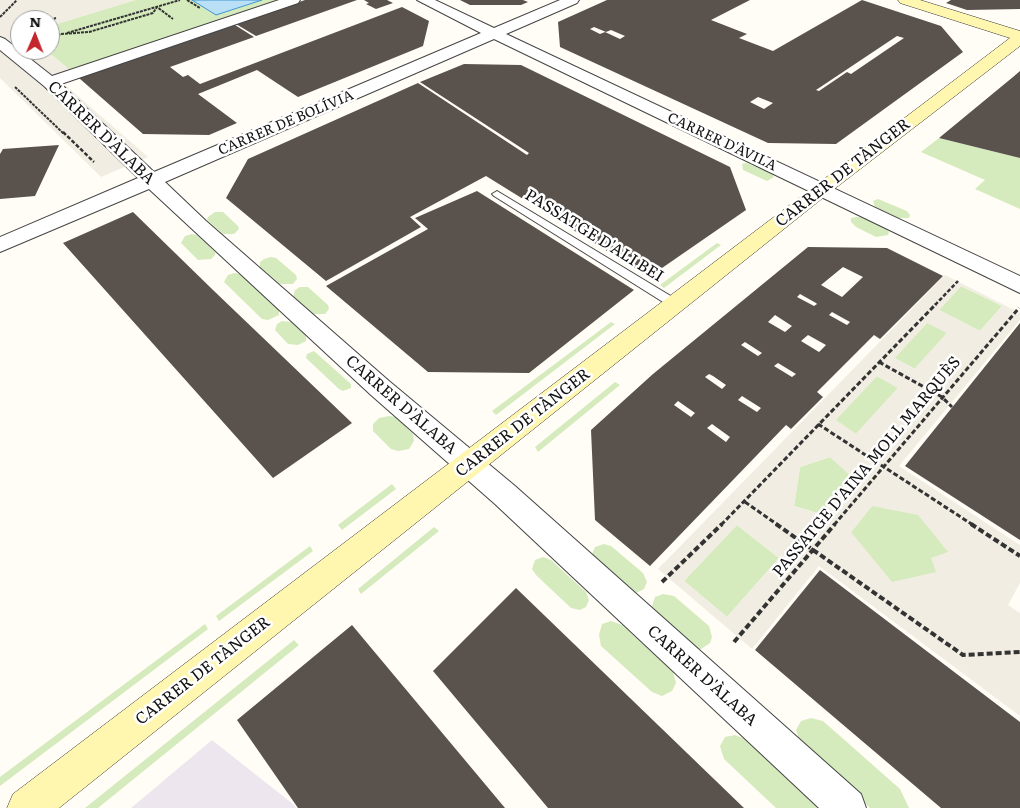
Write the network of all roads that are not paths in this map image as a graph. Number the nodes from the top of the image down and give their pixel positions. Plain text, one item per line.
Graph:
1 (293, 0) edge
2 (424, 0) edge
3 (572, 0) edge
4 (905, 0) edge
5 (495, 33) junction
6 (1020, 37) edge
7 (0, 42) edge
8 (50, 82) junction
9 (151, 180) junction
10 (822, 188) junction
11 (497, 194) dead end
12 (0, 245) edge
13 (1020, 285) edge
14 (675, 304) junction
15 (470, 465) junction
16 (27, 808) edge
17 (847, 808) edge

1 - 8 street
2 - 5 street, CARRER D'ÀVILA
3 - 5 street, CARRER DE BOLÍVIA
4 - 6 street
5 - 9 street, CARRER DE BOLÍVIA
5 - 10 street, CARRER D'ÀVILA
6 - 10 street, CARRER DE TÀNGER
7 - 8 street, CARRER D'ÀLABA
8 - 9 street, CARRER D'ÀLABA
9 - 12 street, CARRER DE BOLÍVIA
9 - 15 street, CARRER D'ÀLABA
10 - 13 street, CARRER D'ÀVILA
10 - 14 street, CARRER DE TÀNGER
11 - 14 lane, PASSATGE D'ALI BEI
14 - 15 street, CARRER DE TÀNGER
15 - 16 street, CARRER DE TÀNGER
15 - 17 street, CARRER D'ÀLABA

